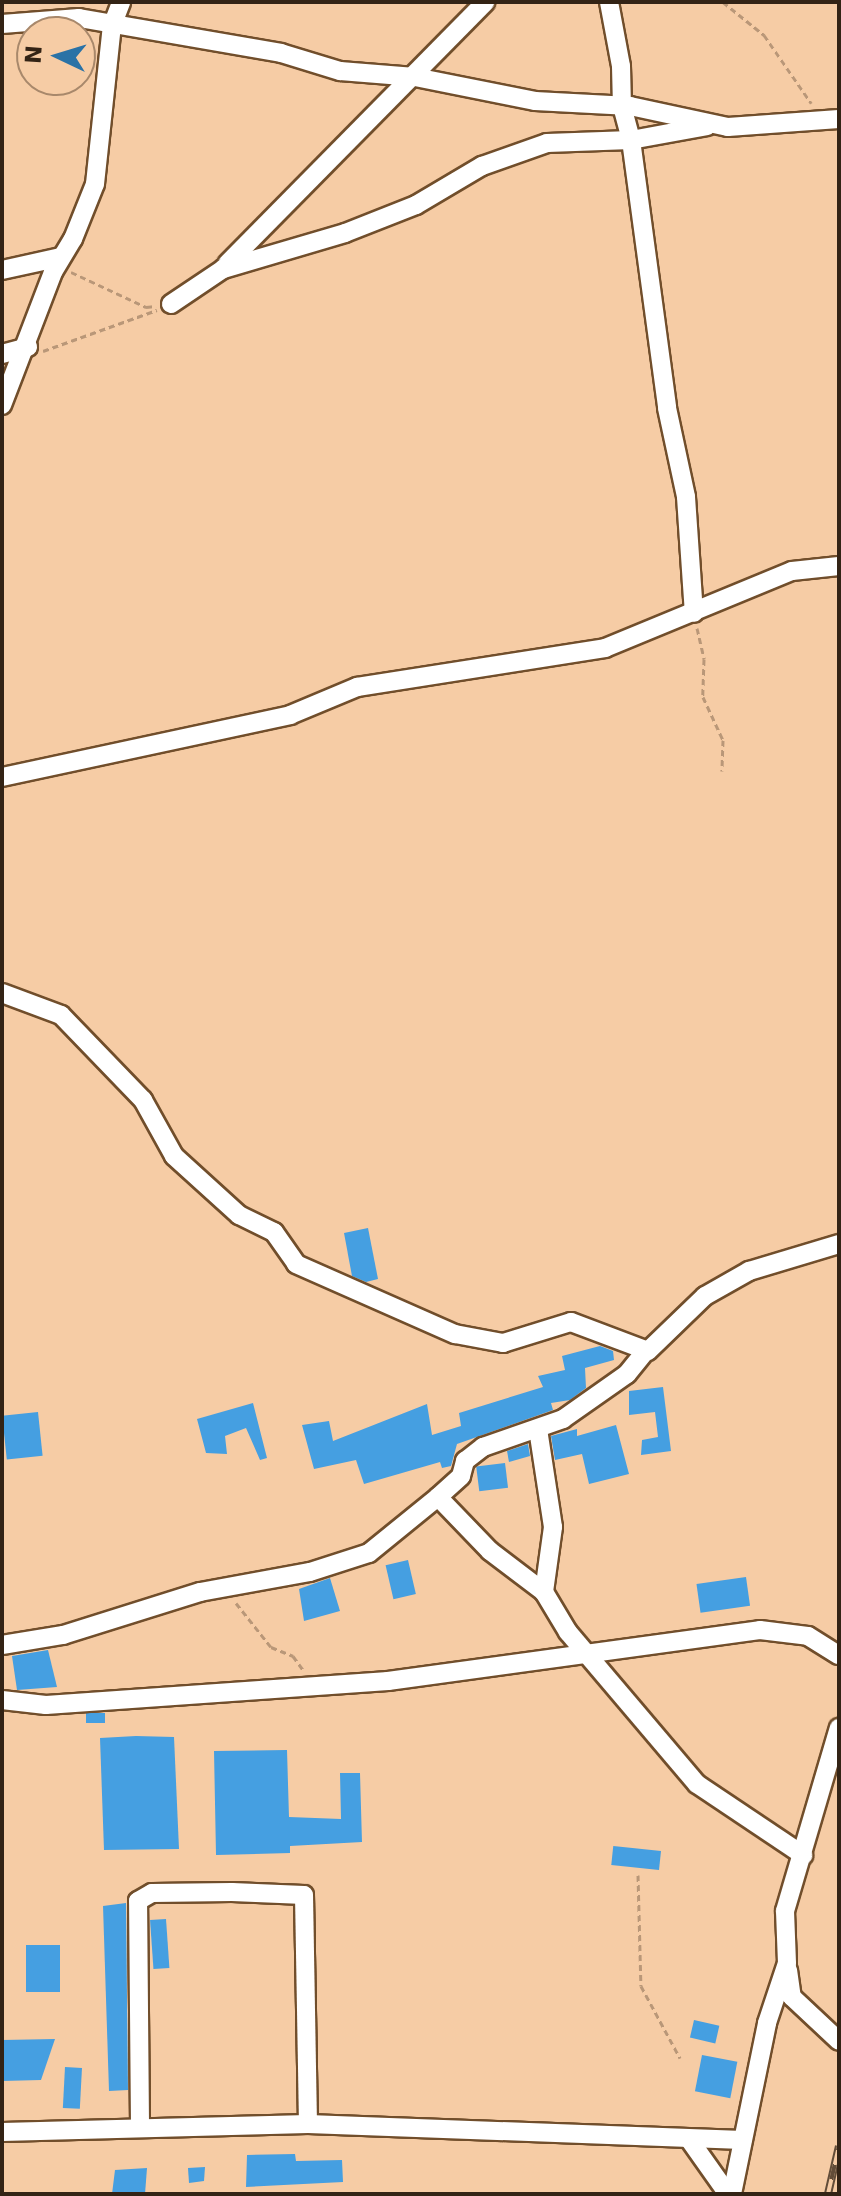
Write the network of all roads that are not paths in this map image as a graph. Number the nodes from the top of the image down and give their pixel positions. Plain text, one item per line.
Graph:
1 (121, 2) edge
2 (485, 2) edge
3 (609, 2) edge
4 (2, 24) edge
5 (112, 26) junction
6 (415, 77) junction
7 (622, 106) junction
8 (830, 120) edge
9 (712, 125) junction
10 (631, 140) junction
11 (59, 262) junction
12 (223, 269) junction
13 (2, 270) edge
14 (171, 304) road end
15 (28, 347) junction
16 (2, 354) edge
17 (2, 405) edge
18 (839, 566) edge
19 (694, 613) junction
20 (2, 777) edge
21 (2, 993) edge
22 (839, 1244) edge
23 (645, 1352) junction
24 (538, 1429) junction
25 (438, 1497) junction
26 (544, 1592) junction
27 (2, 1645) edge
28 (585, 1651) junction
29 (839, 1655) edge
30 (2, 1700) edge
31 (839, 1728) edge
32 (803, 1855) junction
33 (787, 1963) junction
34 (839, 2041) edge
35 (308, 2124) junction
36 (140, 2125) junction
37 (2, 2132) edge
38 (689, 2139) junction
39 (743, 2140) junction
40 (730, 2194) edge

1 - 5 street
2 - 6 street
3 - 7 street
4 - 5 street
5 - 6 street
5 - 11 street
6 - 7 street
6 - 12 street
7 - 9 street
7 - 10 street
8 - 9 street
9 - 10 street
10 - 12 street
10 - 19 street
11 - 13 street
11 - 15 street
12 - 14 street
15 - 16 street
15 - 17 street
18 - 19 street
19 - 20 street
21 - 23 street
22 - 23 street
23 - 24 street
24 - 25 street
24 - 26 street
25 - 26 street
25 - 27 street
26 - 28 street
28 - 29 street
28 - 30 street
28 - 32 street
31 - 32 street
32 - 33 street
33 - 34 street
33 - 39 street
35 - 36 street
35 - 36 street
35 - 38 street
36 - 37 street
38 - 39 street
38 - 40 street
39 - 40 street

